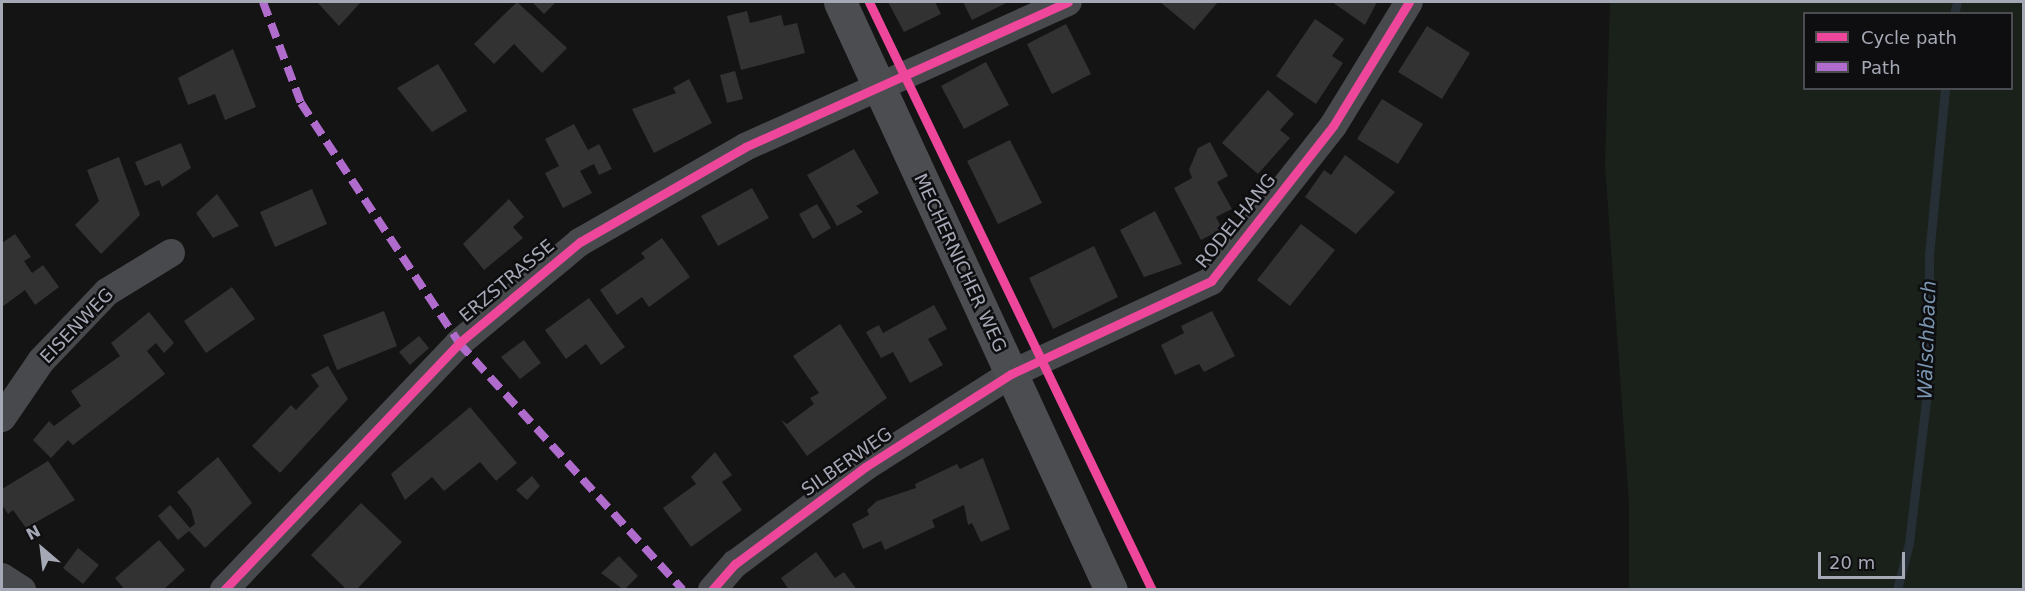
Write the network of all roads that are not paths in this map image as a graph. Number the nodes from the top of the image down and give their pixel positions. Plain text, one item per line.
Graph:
1 (840, 2) edge
2 (1068, 2) edge
3 (1409, 2) edge
4 (880, 89) junction
5 (171, 253) dead end
6 (1011, 374) junction
7 (2, 418) edge
8 (2, 577) edge
9 (22, 590) edge
10 (224, 590) edge
11 (712, 590) edge
12 (1111, 590) edge

1 - 4 street, MECHERNICHER WEG
2 - 4 street
3 - 6 street, RODELHANG
4 - 6 street, MECHERNICHER WEG
4 - 10 street, ERZSTRASSE
5 - 7 street, EISENWEG
6 - 11 street, SILBERWEG
6 - 12 street, MECHERNICHER WEG
8 - 9 street

